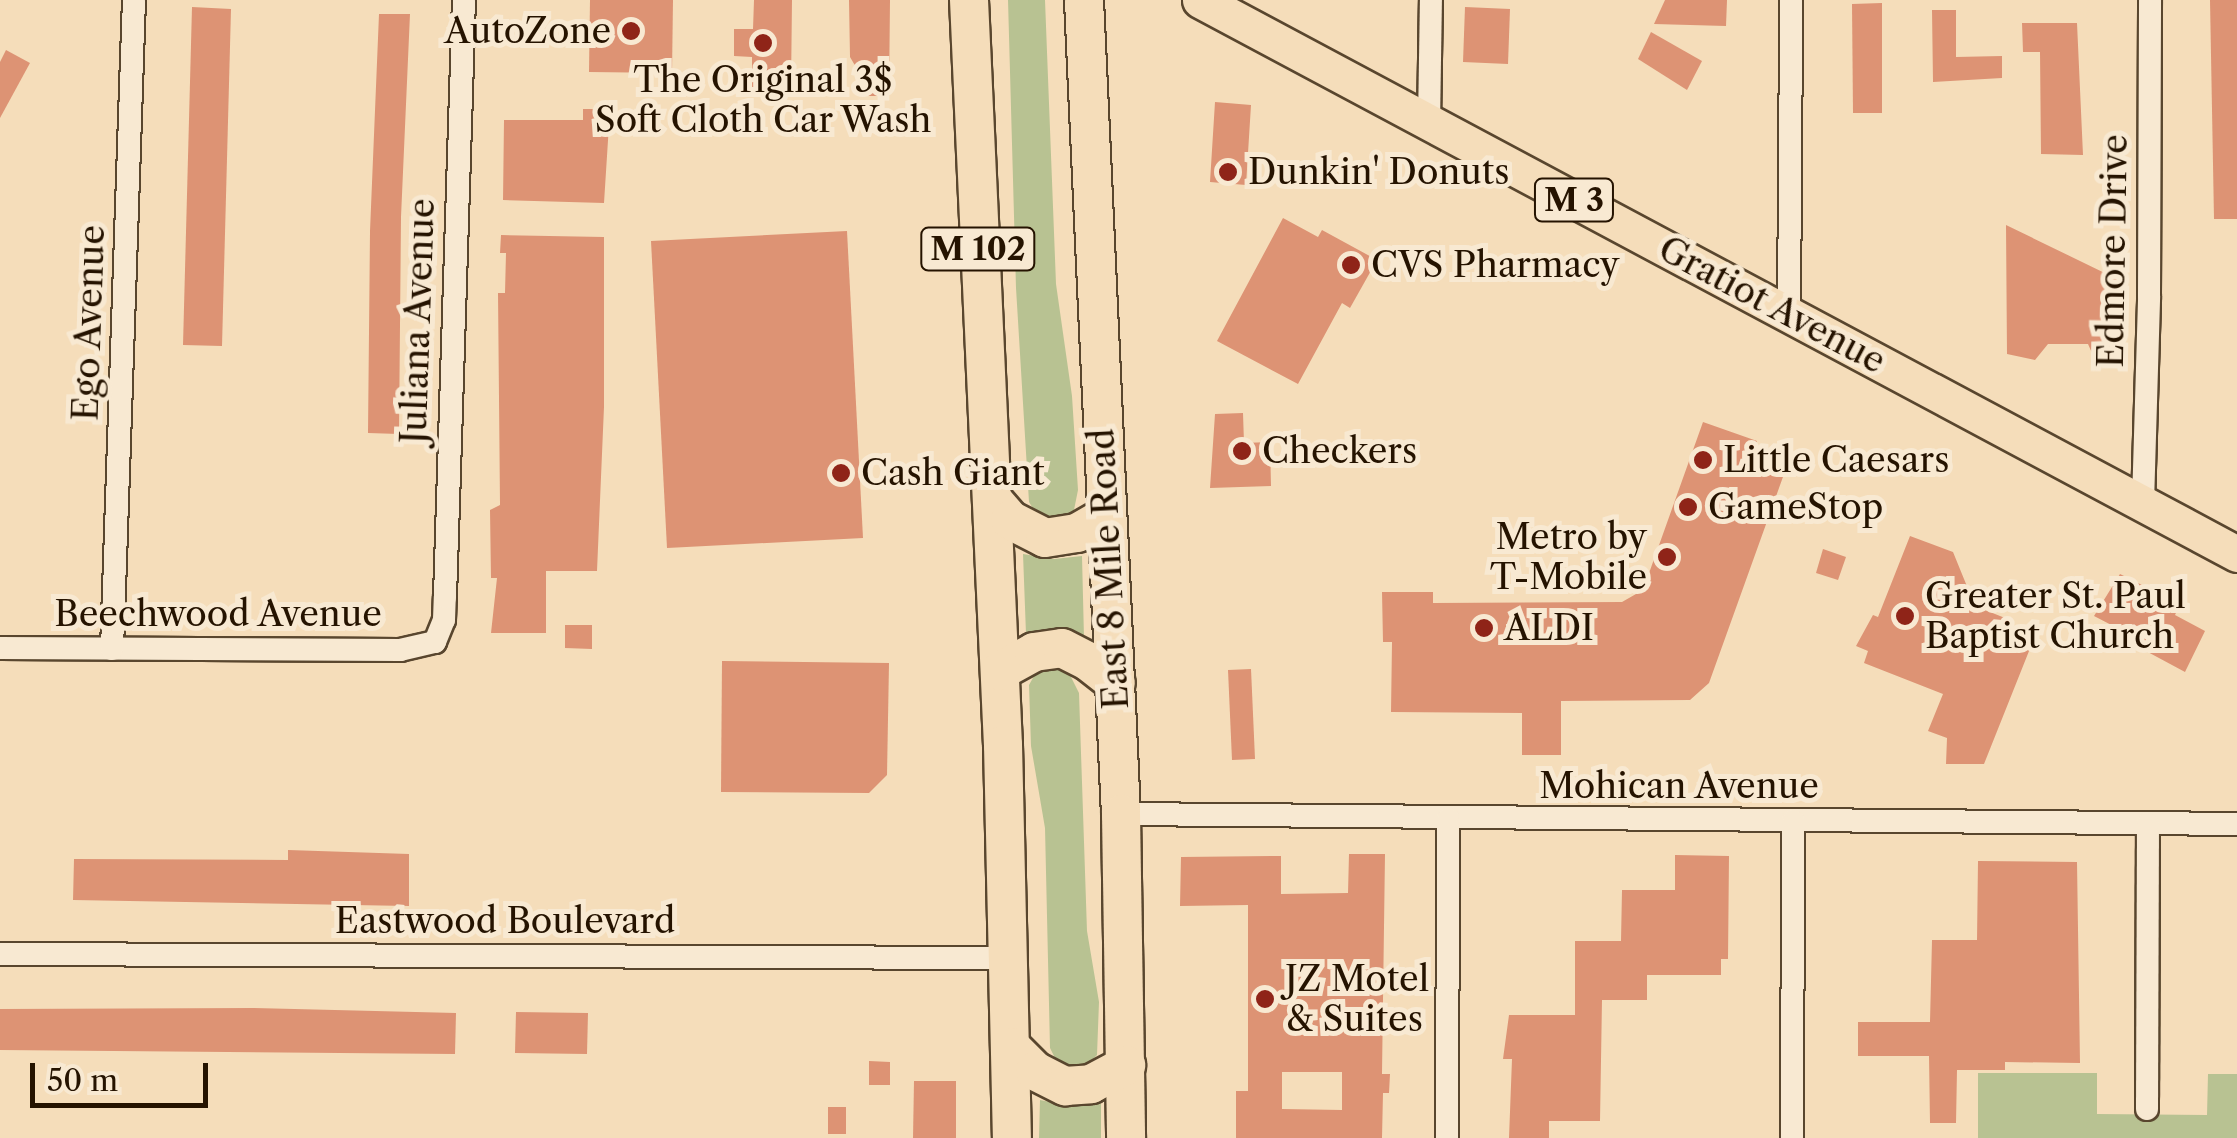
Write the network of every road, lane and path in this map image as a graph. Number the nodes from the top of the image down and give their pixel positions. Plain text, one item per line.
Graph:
1 (134, 0) edge
2 (464, 0) edge
3 (968, 0) edge
4 (1084, 0) edge
5 (1200, 0) edge
6 (1431, 0) edge
7 (1791, 0) edge
8 (2150, 0) edge
9 (1429, 123) junction
10 (1789, 313) junction
11 (992, 499) junction
12 (2143, 503) junction
13 (1106, 516) junction
14 (2237, 554) edge
15 (435, 642) joint
16 (0, 648) edge
17 (112, 649) junction
18 (1000, 671) junction
19 (1116, 683) junction
20 (1121, 814) junction
21 (1448, 820) junction
22 (1793, 821) junction
23 (2148, 824) junction
24 (2237, 824) edge
25 (0, 954) edge
26 (1009, 958) junction
27 (1011, 1047) junction
28 (1126, 1066) junction
29 (2147, 1109) dead end
30 (1012, 1138) edge
31 (1126, 1138) edge
32 (1447, 1138) edge
33 (1792, 1138) edge

1 - 17 street, Ego Avenue
2 - 15 street, Juliana Avenue
3 - 11 highway, M 102
4 - 13 highway, East 8 Mile Road
5 - 9 main road, Gratiot Avenue / M 3
6 - 9 street
7 - 10 street
8 - 12 street, Edmore Drive
9 - 10 main road, Gratiot Avenue / M 3
10 - 12 main road, Gratiot Avenue / M 3
11 - 13 highway
11 - 18 highway, M 102
12 - 14 main road, Gratiot Avenue / M 3
13 - 19 highway, East 8 Mile Road
15 - 17 street, Beechwood Avenue
16 - 17 street, Beechwood Avenue
18 - 19 highway
18 - 26 highway, M 102
19 - 20 highway, East 8 Mile Road
20 - 21 street, Mohican Avenue
20 - 28 highway, East 8 Mile Road
21 - 22 street, Mohican Avenue
21 - 32 street
22 - 23 street, Mohican Avenue
22 - 33 street
23 - 24 street, Mohican Avenue
23 - 29 street
25 - 26 street, Eastwood Boulevard
26 - 27 highway, M 102
27 - 28 highway
27 - 30 highway, M 102
28 - 31 highway, East 8 Mile Road

